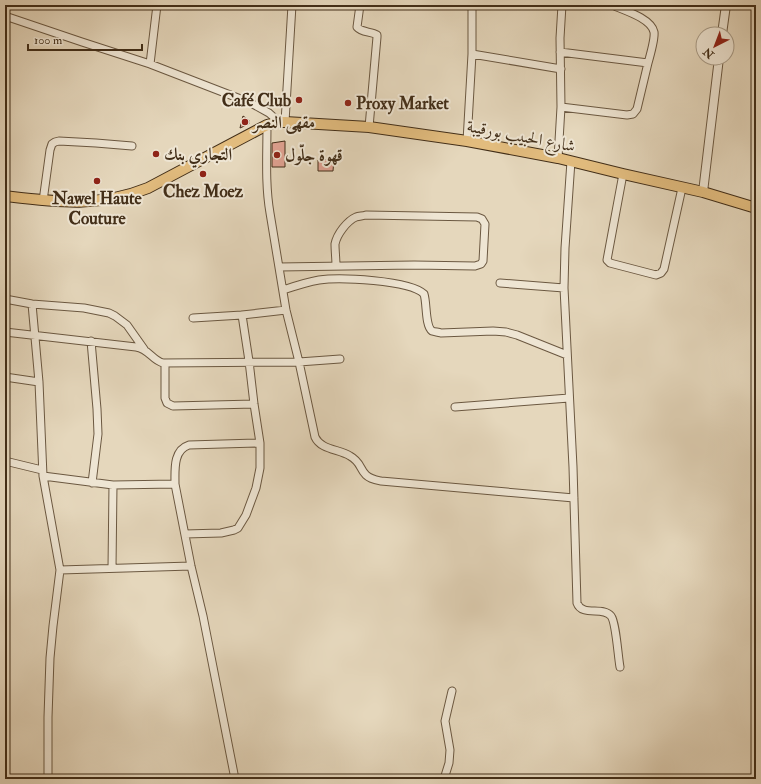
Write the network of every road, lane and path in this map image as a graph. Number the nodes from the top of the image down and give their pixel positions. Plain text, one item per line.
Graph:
1 (157, 5) edge
2 (292, 5) edge
3 (360, 5) edge
4 (472, 5) edge
5 (562, 5) edge
6 (612, 5) edge
7 (726, 5) edge
8 (5, 16) edge
9 (723, 26) edge
10 (560, 52) junction
11 (472, 54) junction
12 (648, 63) junction
13 (150, 64) junction
14 (718, 66) edge
15 (561, 69) junction
16 (561, 107) junction
17 (282, 122) junction
18 (267, 125) junction
19 (370, 127) junction
20 (467, 141) junction
21 (132, 146) dead end
22 (558, 158) junction
23 (571, 161) junction
24 (623, 174) junction
25 (682, 188) junction
26 (703, 192) junction
27 (5, 196) edge
28 (43, 201) junction
29 (756, 208) edge
30 (336, 266) junction
31 (279, 267) junction
32 (500, 283) dead end
33 (564, 288) junction
34 (283, 290) junction
35 (5, 299) edge
36 (32, 304) junction
37 (286, 310) junction
38 (242, 315) junction
39 (193, 318) dead end
40 (5, 332) edge
41 (35, 335) junction
42 (91, 341) junction
43 (144, 349) junction
44 (567, 355) junction
45 (340, 359) dead end
46 (249, 361) junction
47 (299, 362) junction
48 (165, 363) junction
49 (5, 377) edge
50 (39, 382) junction
51 (569, 398) junction
52 (254, 404) junction
53 (455, 407) dead end
54 (260, 443) junction
55 (5, 461) edge
56 (42, 473) junction
57 (92, 483) junction
58 (174, 484) junction
59 (113, 485) junction
60 (574, 498) junction
61 (184, 534) junction
62 (191, 566) junction
63 (112, 568) junction
64 (60, 570) junction
65 (620, 667) dead end
66 (452, 691) dead end
67 (48, 779) edge
68 (235, 779) edge
69 (444, 779) edge

1 - 13 street
2 - 17 street
3 - 19 street
4 - 11 street
5 - 10 street
6 - 12 street
7 - 9 street
8 - 13 street
10 - 12 street
10 - 15 street
11 - 15 street
11 - 20 street
12 - 16 street
13 - 17 street
14 - 26 street
15 - 16 street
16 - 22 street
17 - 18 main road, شارع الحبيب بورقيبة
17 - 19 main road, شارع الحبيب بورقيبة
18 - 28 main road, شارع الحبيب بورقيبة
18 - 31 street
19 - 20 main road, شارع الحبيب بورقيبة
20 - 22 main road, شارع الحبيب بورقيبة
21 - 28 street
22 - 23 main road, شارع الحبيب بورقيبة
23 - 24 main road, شارع الحبيب بورقيبة
23 - 33 street
24 - 25 main road, شارع الحبيب بورقيبة
24 - 25 street
25 - 26 main road, شارع الحبيب بورقيبة
26 - 29 main road, شارع الحبيب بورقيبة
27 - 28 main road, شارع الحبيب بورقيبة
30 - 30 street
30 - 31 street
31 - 34 street
32 - 33 street
33 - 44 street
34 - 37 street
34 - 44 street
35 - 36 street
36 - 41 street
36 - 43 street
37 - 38 street
37 - 47 street
38 - 39 street
38 - 46 street
40 - 41 street
41 - 42 street
41 - 50 street
42 - 43 street
42 - 57 street
43 - 48 street
44 - 51 street
45 - 47 street
46 - 47 street
46 - 48 street
46 - 52 street
47 - 60 street
48 - 52 street
49 - 50 street
50 - 56 street
51 - 53 street
51 - 60 street
52 - 54 street
54 - 58 street
54 - 61 street
55 - 56 street
56 - 57 street
56 - 64 street
57 - 59 street
58 - 59 street
58 - 61 street
59 - 63 street
60 - 65 street
61 - 62 street
62 - 63 street
62 - 68 street
63 - 64 street
64 - 67 street
66 - 69 street

